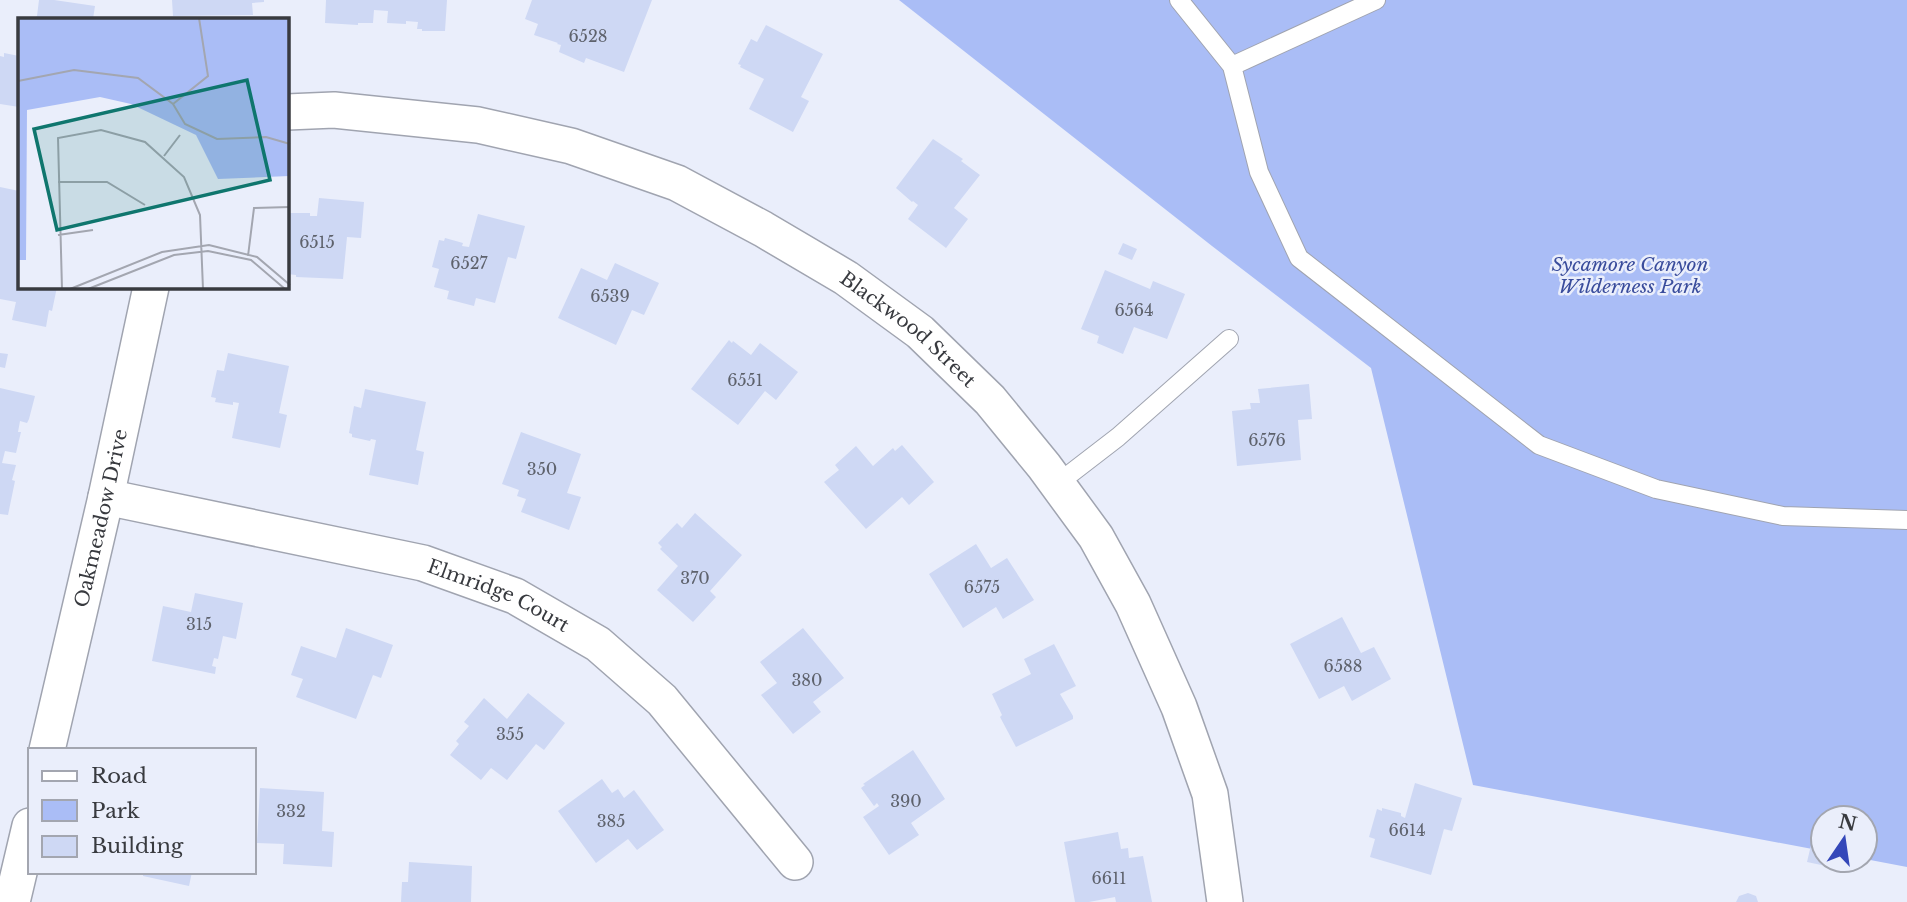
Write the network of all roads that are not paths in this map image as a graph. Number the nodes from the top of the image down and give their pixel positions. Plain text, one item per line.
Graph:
1 (1180, 0) edge
2 (1376, 0) edge
3 (1232, 66) junction
4 (289, 113) edge
5 (151, 289) edge
6 (1229, 339) dead end
7 (1057, 484) junction
8 (106, 497) junction
9 (1907, 520) edge
10 (47, 748) edge
11 (28, 834) edge
12 (795, 862) dead end
13 (12, 902) edge
14 (1225, 902) edge

1 - 3 lane
2 - 3 lane
3 - 9 lane
4 - 7 street, Blackwood Street
5 - 8 street, Oakmeadow Drive
6 - 7 lane
7 - 14 street, Blackwood Street
8 - 10 street, Oakmeadow Drive
8 - 12 street, Elmridge Court
11 - 13 street

